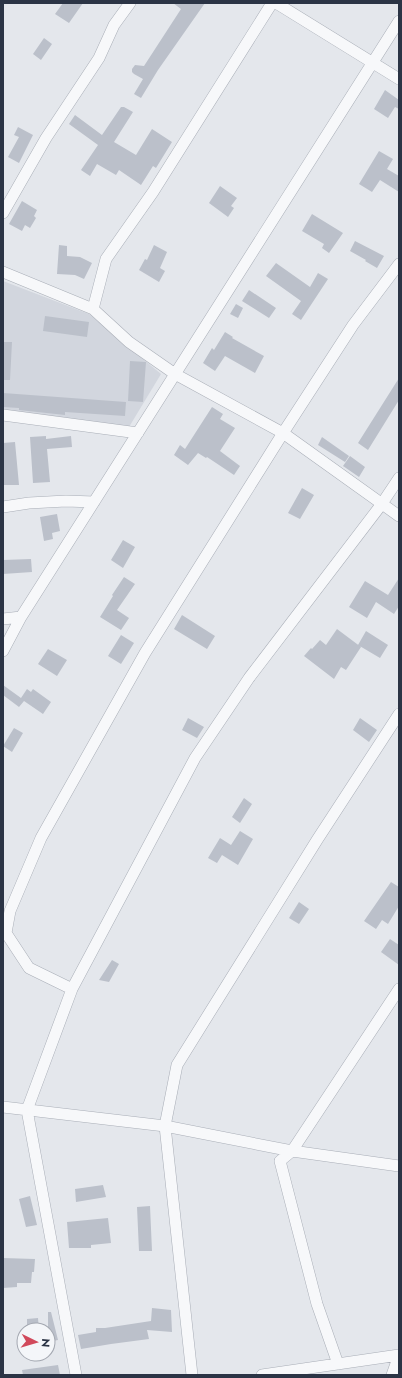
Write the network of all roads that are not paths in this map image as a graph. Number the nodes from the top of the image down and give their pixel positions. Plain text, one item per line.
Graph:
1 (130, 3) edge
2 (272, 3) edge
3 (276, 3) edge
4 (399, 21) edge
5 (372, 63) junction
6 (399, 80) edge
7 (3, 212) edge
8 (399, 264) edge
9 (3, 272) edge
10 (93, 309) junction
11 (175, 374) junction
12 (3, 415) edge
13 (138, 433) junction
14 (283, 433) junction
15 (399, 478) edge
16 (94, 502) junction
17 (382, 504) junction
18 (3, 507) edge
19 (399, 516) edge
20 (21, 617) junction
21 (3, 619) edge
22 (3, 651) edge
23 (399, 714) edge
24 (72, 989) junction
25 (399, 989) edge
26 (3, 1107) edge
27 (27, 1110) junction
28 (165, 1126) junction
29 (292, 1151) junction
30 (399, 1166) edge
31 (399, 1355) edge
32 (338, 1364) junction
33 (76, 1375) edge
34 (192, 1375) edge
35 (262, 1375) edge
36 (392, 1375) edge

1 - 7 street
2 - 10 street
3 - 5 street
4 - 5 street
5 - 6 street
5 - 11 street
8 - 14 street
9 - 10 street
10 - 11 street
11 - 13 street
11 - 14 street
12 - 13 street
13 - 16 street
14 - 17 street
14 - 24 street
15 - 17 street
16 - 18 street
16 - 20 street
17 - 19 street
17 - 24 street
20 - 21 street
20 - 22 street
23 - 28 street
24 - 27 street
25 - 29 street
26 - 27 street
27 - 28 street
27 - 33 street
28 - 29 street
28 - 34 street
29 - 30 street
29 - 32 street
31 - 32 street
31 - 36 street
32 - 35 street

